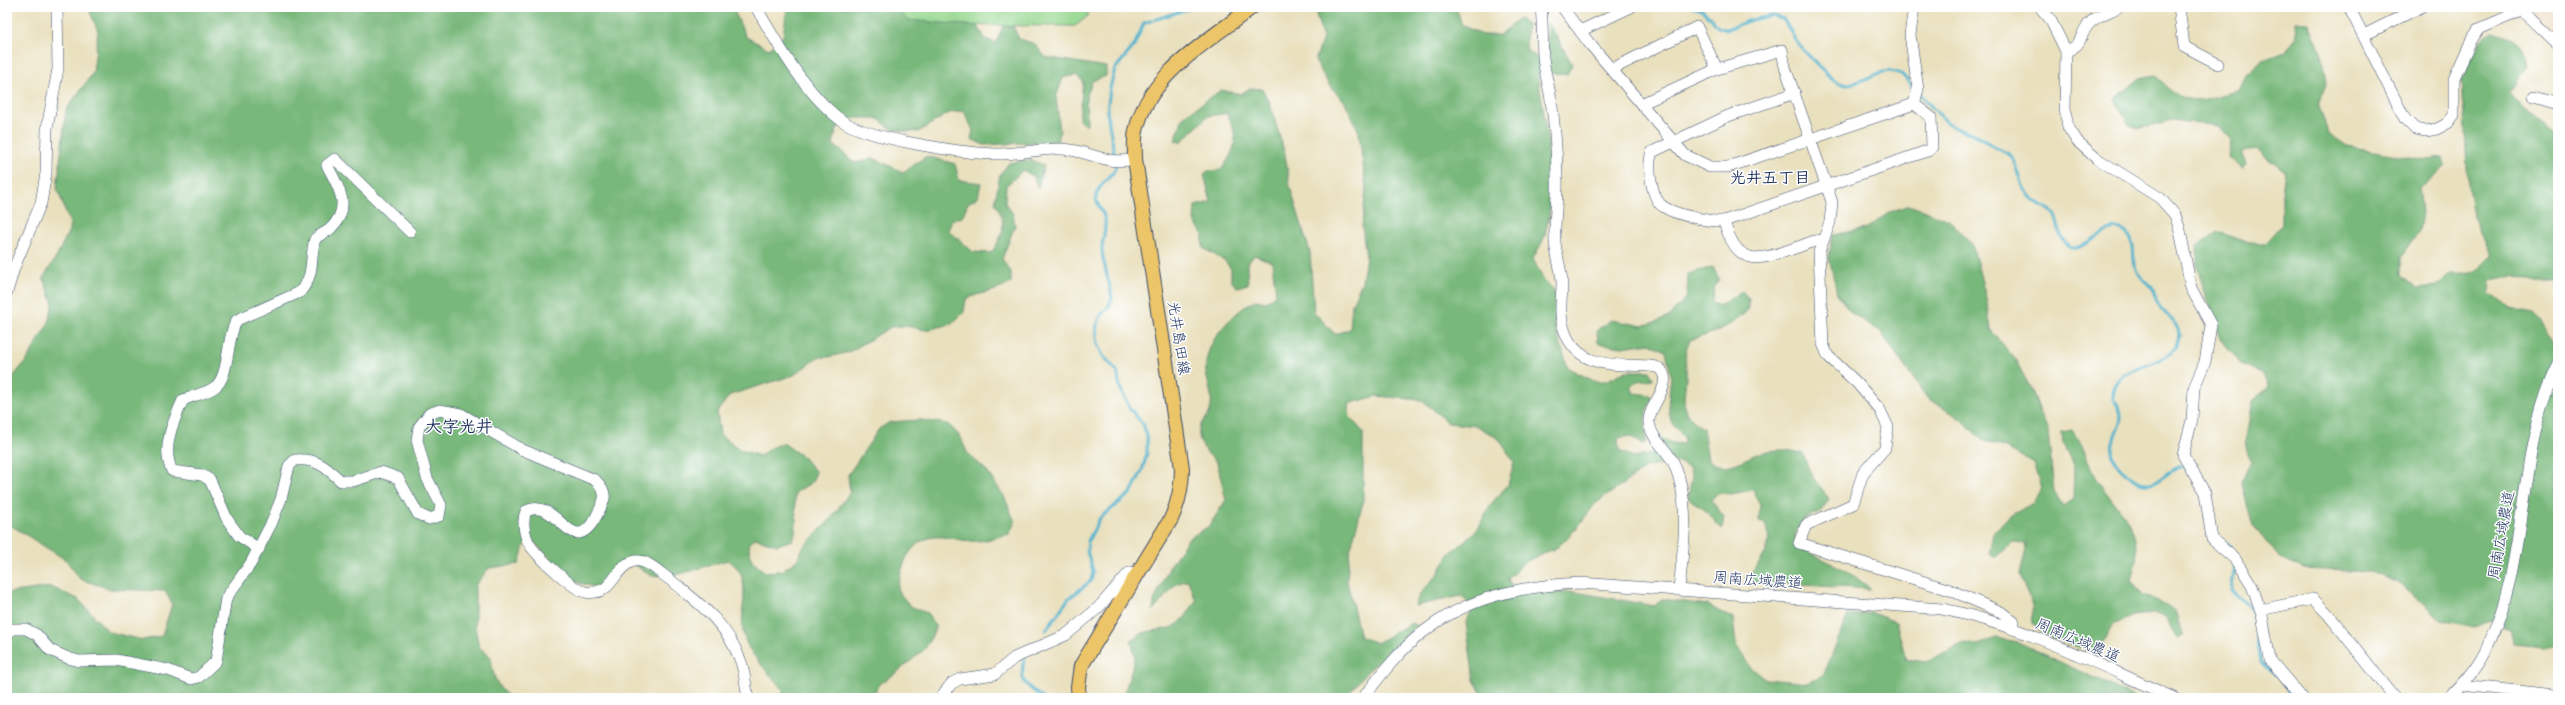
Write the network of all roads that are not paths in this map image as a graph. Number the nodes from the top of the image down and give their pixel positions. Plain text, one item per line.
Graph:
1 (58, 7) edge
2 (756, 7) edge
3 (1252, 7) edge
4 (1541, 7) edge
5 (1562, 7) edge
6 (1632, 7) edge
7 (1914, 7) edge
8 (2040, 7) edge
9 (2119, 7) edge
10 (2179, 7) edge
11 (2349, 7) edge
12 (2421, 7) edge
13 (2519, 9) edge
14 (1580, 31) junction
15 (2364, 36) junction
16 (2558, 45) edge
17 (2066, 51) junction
18 (2218, 64) dead end
19 (1612, 69) junction
20 (1717, 69) junction
21 (1795, 93) junction
22 (1916, 97) junction
23 (2534, 97) dead end
24 (1641, 104) junction
25 (2558, 104) edge
26 (1812, 138) junction
27 (1673, 142) junction
28 (1135, 159) junction
29 (1827, 184) junction
30 (1724, 221) junction
31 (410, 232) dead end
32 (1822, 240) junction
33 (7, 292) edge
34 (2558, 366) edge
35 (259, 549) junction
36 (1138, 572) junction
37 (1679, 590) junction
38 (2260, 610) junction
39 (2013, 629) junction
40 (7, 634) edge
41 (2461, 685) junction
42 (748, 698) edge
43 (940, 698) edge
44 (1079, 698) edge
45 (1363, 698) edge
46 (2174, 698) edge
47 (2302, 698) edge
48 (2395, 698) edge
49 (2448, 698) edge
50 (2557, 698) edge

1 - 33 street
2 - 28 street
3 - 28 main road, 光井島田線
4 - 37 street
5 - 14 street
6 - 14 street
7 - 22 street
8 - 17 street
9 - 17 street
10 - 18 street
11 - 15 street
12 - 15 street
13 - 15 street
13 - 16 street
14 - 19 street
17 - 38 street
19 - 20 street
19 - 24 street
20 - 21 street
20 - 24 street
21 - 26 street
21 - 27 street
22 - 26 street
22 - 29 street
23 - 25 street
24 - 27 street
26 - 27 street
26 - 29 street
27 - 30 street
28 - 36 main road, 光井島田線
29 - 30 street
29 - 32 street
30 - 32 street
31 - 35 street
32 - 39 street
34 - 41 street, 周南広域農道
35 - 40 street
35 - 42 street
36 - 43 street
36 - 44 main road, 光井島田線
37 - 39 street, 周南広域農道
37 - 45 street, 周南広域農道
38 - 47 street
38 - 48 street
39 - 46 street, 周南広域農道
41 - 49 street, 周南広域農道
41 - 50 street

